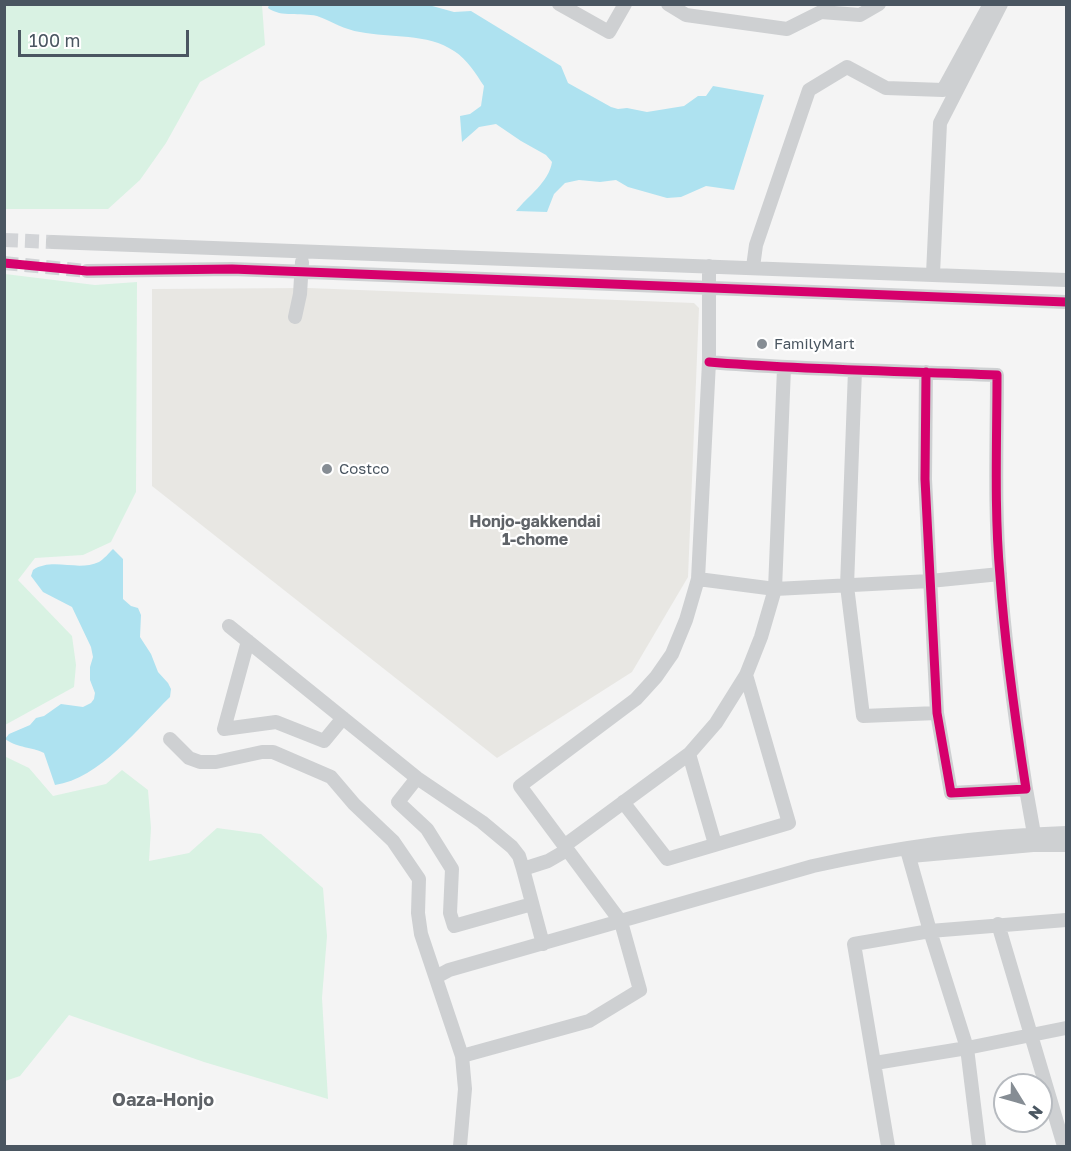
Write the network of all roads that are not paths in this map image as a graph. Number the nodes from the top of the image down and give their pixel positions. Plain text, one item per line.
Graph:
1 (559, 4) edge
2 (625, 4) edge
3 (668, 4) edge
4 (879, 4) edge
5 (990, 4) edge
6 (1002, 4) edge
7 (821, 8) edge
8 (53, 242) tunnel mouth
9 (302, 251) junction
10 (474, 258) junction
11 (709, 266) junction
12 (753, 267) junction
13 (87, 271) tunnel mouth
14 (302, 272) junction
15 (933, 274) junction
16 (474, 278) junction
17 (1066, 280) edge
18 (708, 288) junction
19 (1066, 302) edge
20 (295, 317) dead end
21 (709, 362) junction
22 (784, 368) junction
23 (855, 370) junction
24 (926, 372) junction
25 (999, 574) junction
26 (698, 579) junction
27 (930, 581) junction
28 (847, 586) junction
29 (775, 590) junction
30 (229, 626) dead end
31 (248, 641) junction
32 (747, 675) junction
33 (937, 713) junction
34 (343, 718) junction
35 (170, 739) dead end
36 (689, 754) junction
37 (417, 778) junction
38 (1026, 789) junction
39 (623, 802) junction
40 (1066, 833) edge
41 (1034, 834) junction
42 (715, 844) junction
43 (1066, 845) edge
44 (566, 848) junction
45 (908, 852) junction
46 (523, 869) junction
47 (532, 904) junction
48 (1066, 920) edge
49 (998, 924) junction
50 (622, 926) junction
51 (930, 931) junction
52 (543, 944) junction
53 (436, 977) junction
54 (1066, 1028) edge
55 (1031, 1034) junction
56 (967, 1048) junction
57 (462, 1056) junction
58 (875, 1063) junction
59 (460, 1146) edge
60 (888, 1146) edge
61 (979, 1146) edge
62 (1064, 1146) edge

1 - 2 street
3 - 7 street
4 - 7 street
5 - 12 street
6 - 15 street
8 - 9 street
9 - 10 street
9 - 14 street
10 - 11 street
10 - 16 street
11 - 12 street
11 - 18 street
12 - 15 street
13 - 14 street
14 - 16 street
14 - 20 street
15 - 17 street
16 - 18 street
18 - 19 street
18 - 21 street
21 - 22 street
21 - 26 street
22 - 23 street
22 - 29 street
23 - 24 street
23 - 28 street
24 - 25 street
24 - 27 street
25 - 27 street
25 - 38 street
26 - 29 street
26 - 44 street
27 - 28 street
27 - 33 street
28 - 29 street
28 - 33 street
29 - 32 street
30 - 31 street
31 - 34 street
31 - 34 street
32 - 36 street
32 - 42 street
33 - 38 street
34 - 37 street
35 - 53 street
36 - 39 street
36 - 42 street
37 - 46 street
37 - 47 street
38 - 41 street
39 - 42 street
39 - 44 street
40 - 41 street
41 - 45 street
43 - 45 street
44 - 46 street
44 - 50 street
45 - 50 street
45 - 51 street
46 - 47 street
47 - 52 street
48 - 49 street
49 - 51 street
49 - 55 street
50 - 52 street
50 - 53 street
50 - 57 street
51 - 56 street
51 - 58 street
52 - 53 street
53 - 57 street
54 - 55 street
55 - 56 street
55 - 62 street
56 - 58 street
56 - 61 street
57 - 59 street
58 - 60 street

